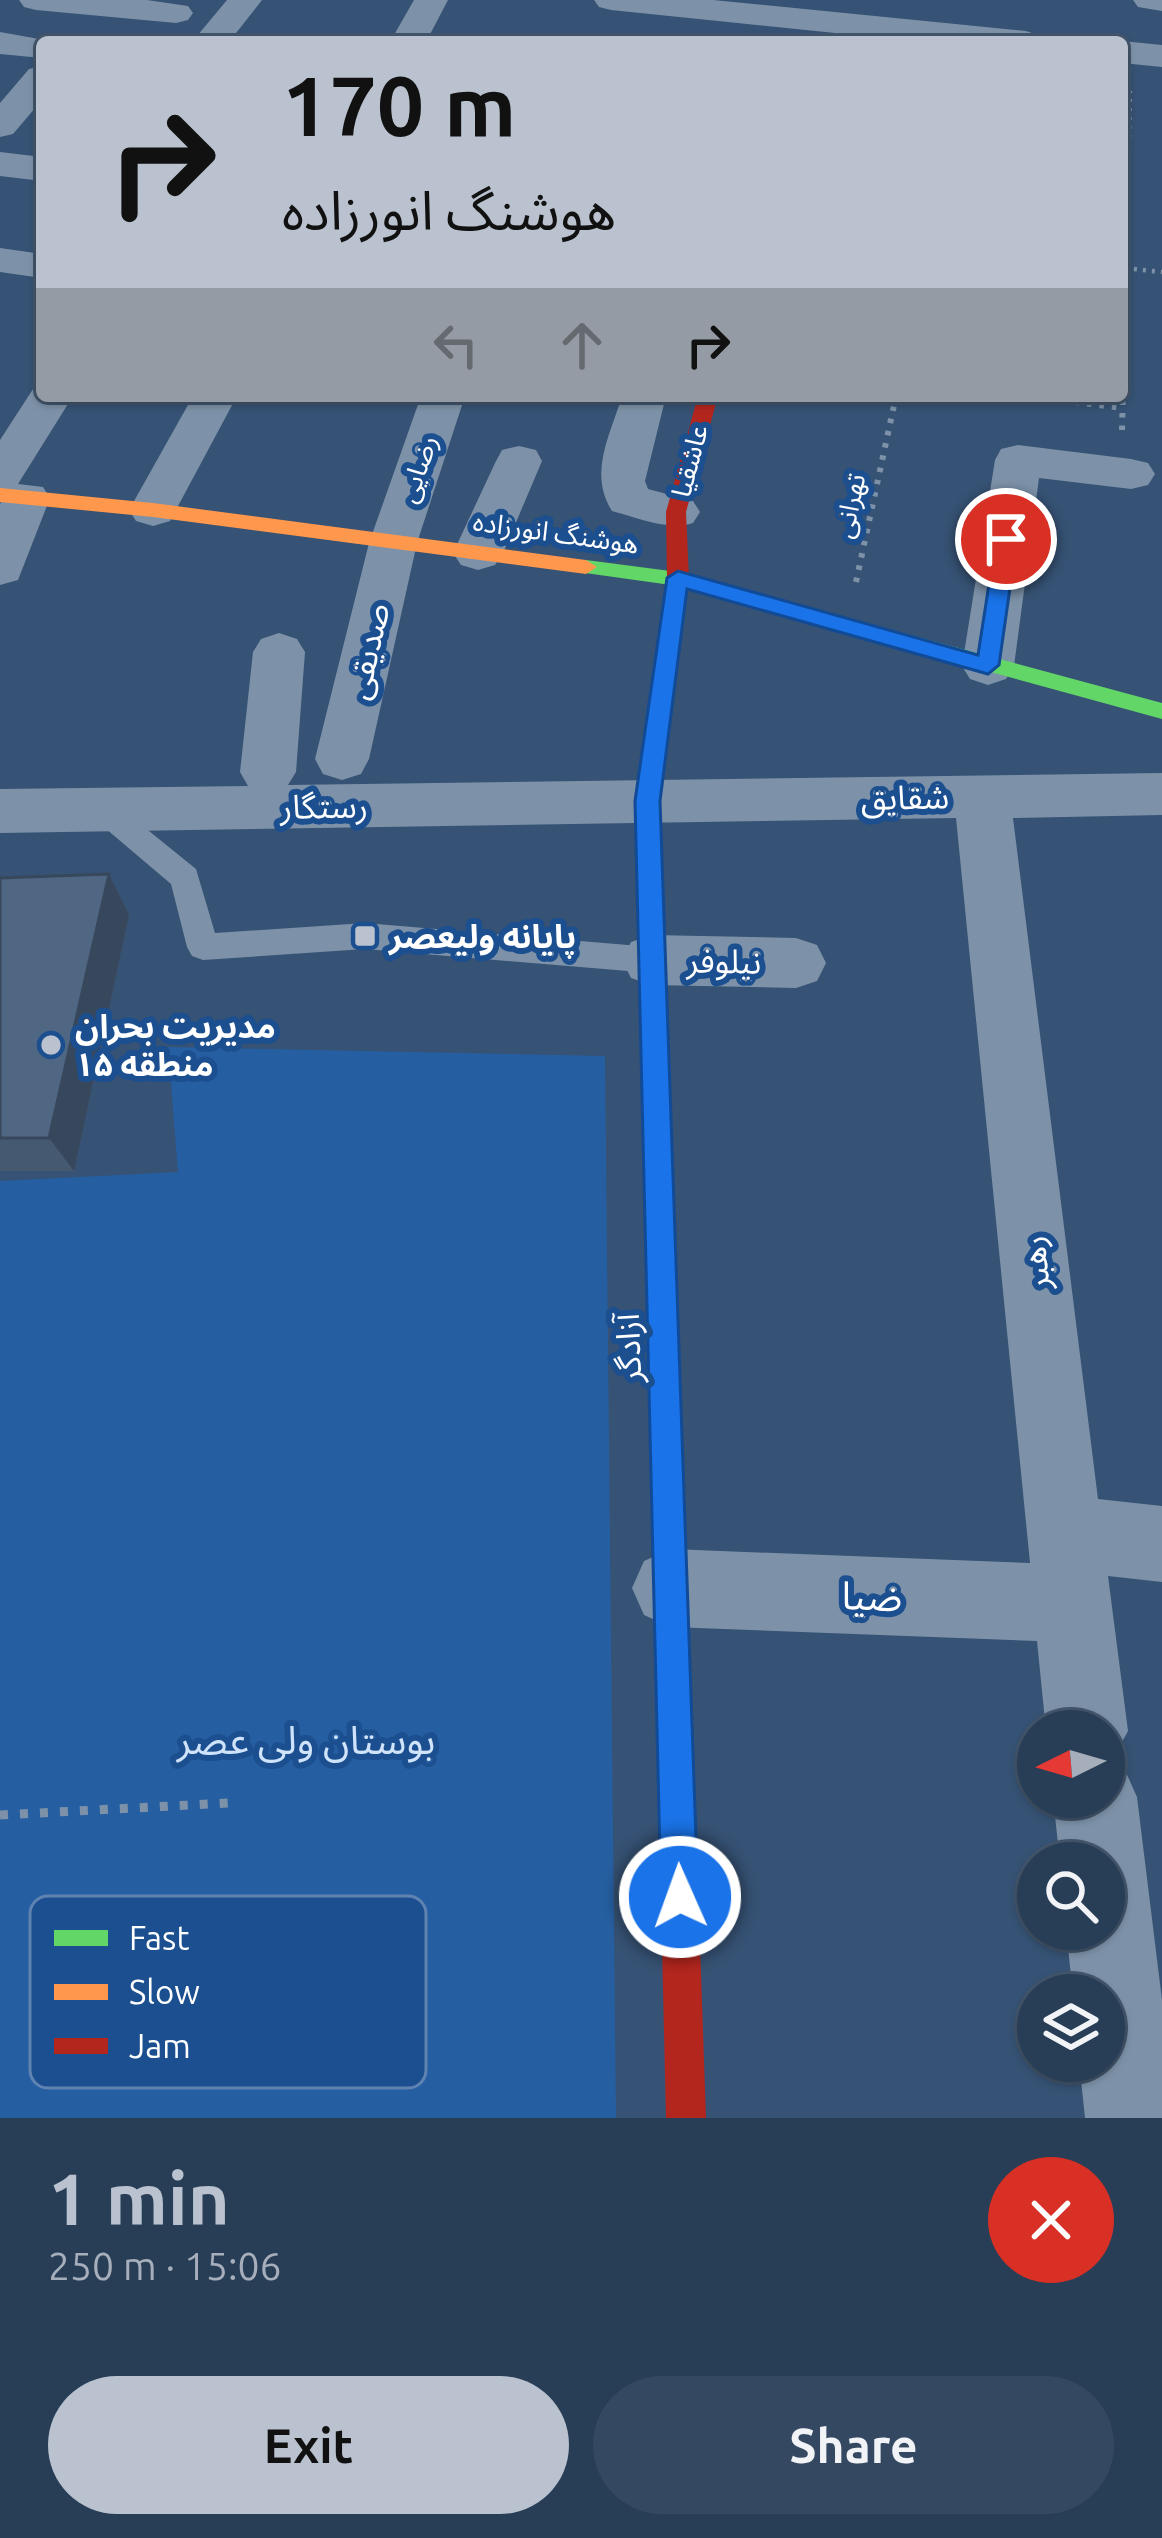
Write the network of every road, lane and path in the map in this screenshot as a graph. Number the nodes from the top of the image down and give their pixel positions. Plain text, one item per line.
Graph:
1 (36, 0) edge
2 (244, 0) edge
3 (431, 0) edge
4 (1010, 0) edge
5 (1150, 0) edge
6 (1162, 1) edge
7 (105, 3) edge
8 (599, 7) edge
9 (176, 13) dead end
10 (766, 20) edge
11 (77, 36) edge
12 (215, 36) edge
13 (411, 36) edge
14 (956, 36) edge
15 (1015, 36) edge
16 (0, 43) edge
17 (36, 46) edge
18 (1138, 54) edge
19 (0, 164) edge
20 (36, 168) edge
21 (1128, 219) edge
22 (1128, 268) edge
23 (1162, 272) edge
24 (48, 402) edge
25 (212, 402) edge
26 (441, 402) edge
27 (642, 402) edge
28 (706, 402) edge
29 (895, 402) edge
30 (1070, 402) edge
31 (1123, 402) edge
32 (1123, 409) junction
33 (519, 461) dead end
34 (1121, 473) joint
35 (8, 490) edge
36 (153, 510) junction
37 (676, 512) junction
38 (393, 543) junction
39 (478, 553) junction
40 (0, 568) edge
41 (678, 578) junction
42 (846, 626) junction
43 (279, 652) dead end
44 (988, 665) junction
45 (1162, 711) edge
46 (1162, 794) edge
47 (982, 796) junction
48 (647, 801) junction
49 (102, 809) junction
50 (0, 811) edge
51 (652, 960) junction
52 (796, 963) dead end
53 (1162, 1544) edge
54 (1069, 1568) junction
55 (671, 1588) junction
56 (1085, 1710) edge
57 (228, 1804) dead end
58 (0, 1815) edge
59 (1112, 1950) edge
60 (686, 2118) edge
61 (1131, 2118) edge

1 - 7 street
2 - 12 street
3 - 13 street
4 - 15 street
5 - 6 street
7 - 9 street
7 - 11 street
8 - 10 street
10 - 14 street
16 - 17 street
18 - 21 path
19 - 20 street
22 - 23 path
24 - 35 street
25 - 36 street
26 - 38 street, رضایی
27 - 37 street, عاشقیا
28 - 37 street, عاشقیا
29 - 42 path, تهرانی
30 - 32 path
31 - 32 path
32 - 34 path
33 - 39 street
34 - 44 street
35 - 36 street, هوشنگ انورزاده
35 - 40 street
36 - 38 street, هوشنگ انورزاده
37 - 41 street, آزادگر
38 - 39 street, هوشنگ انورزاده
38 - 43 street, صدیقی
39 - 41 street, هوشنگ انورزاده
41 - 42 street, هوشنگ انورزاده
41 - 48 street, آزادگر
42 - 44 street, هوشنگ انورزاده
44 - 45 street, هوشنگ انورزاده
46 - 47 street, شقایق
47 - 48 street, شقایق
47 - 54 street, رهبر
48 - 49 street, رستگار
48 - 51 street, آزادگر
49 - 50 street, رستگار
49 - 51 lane
51 - 52 street, نیلوفر
51 - 55 street, آزادگر
53 - 54 street, ضیا
54 - 55 street, ضیا
54 - 56 street, رهبر
55 - 60 street, آزادگر
57 - 58 path
59 - 61 street

